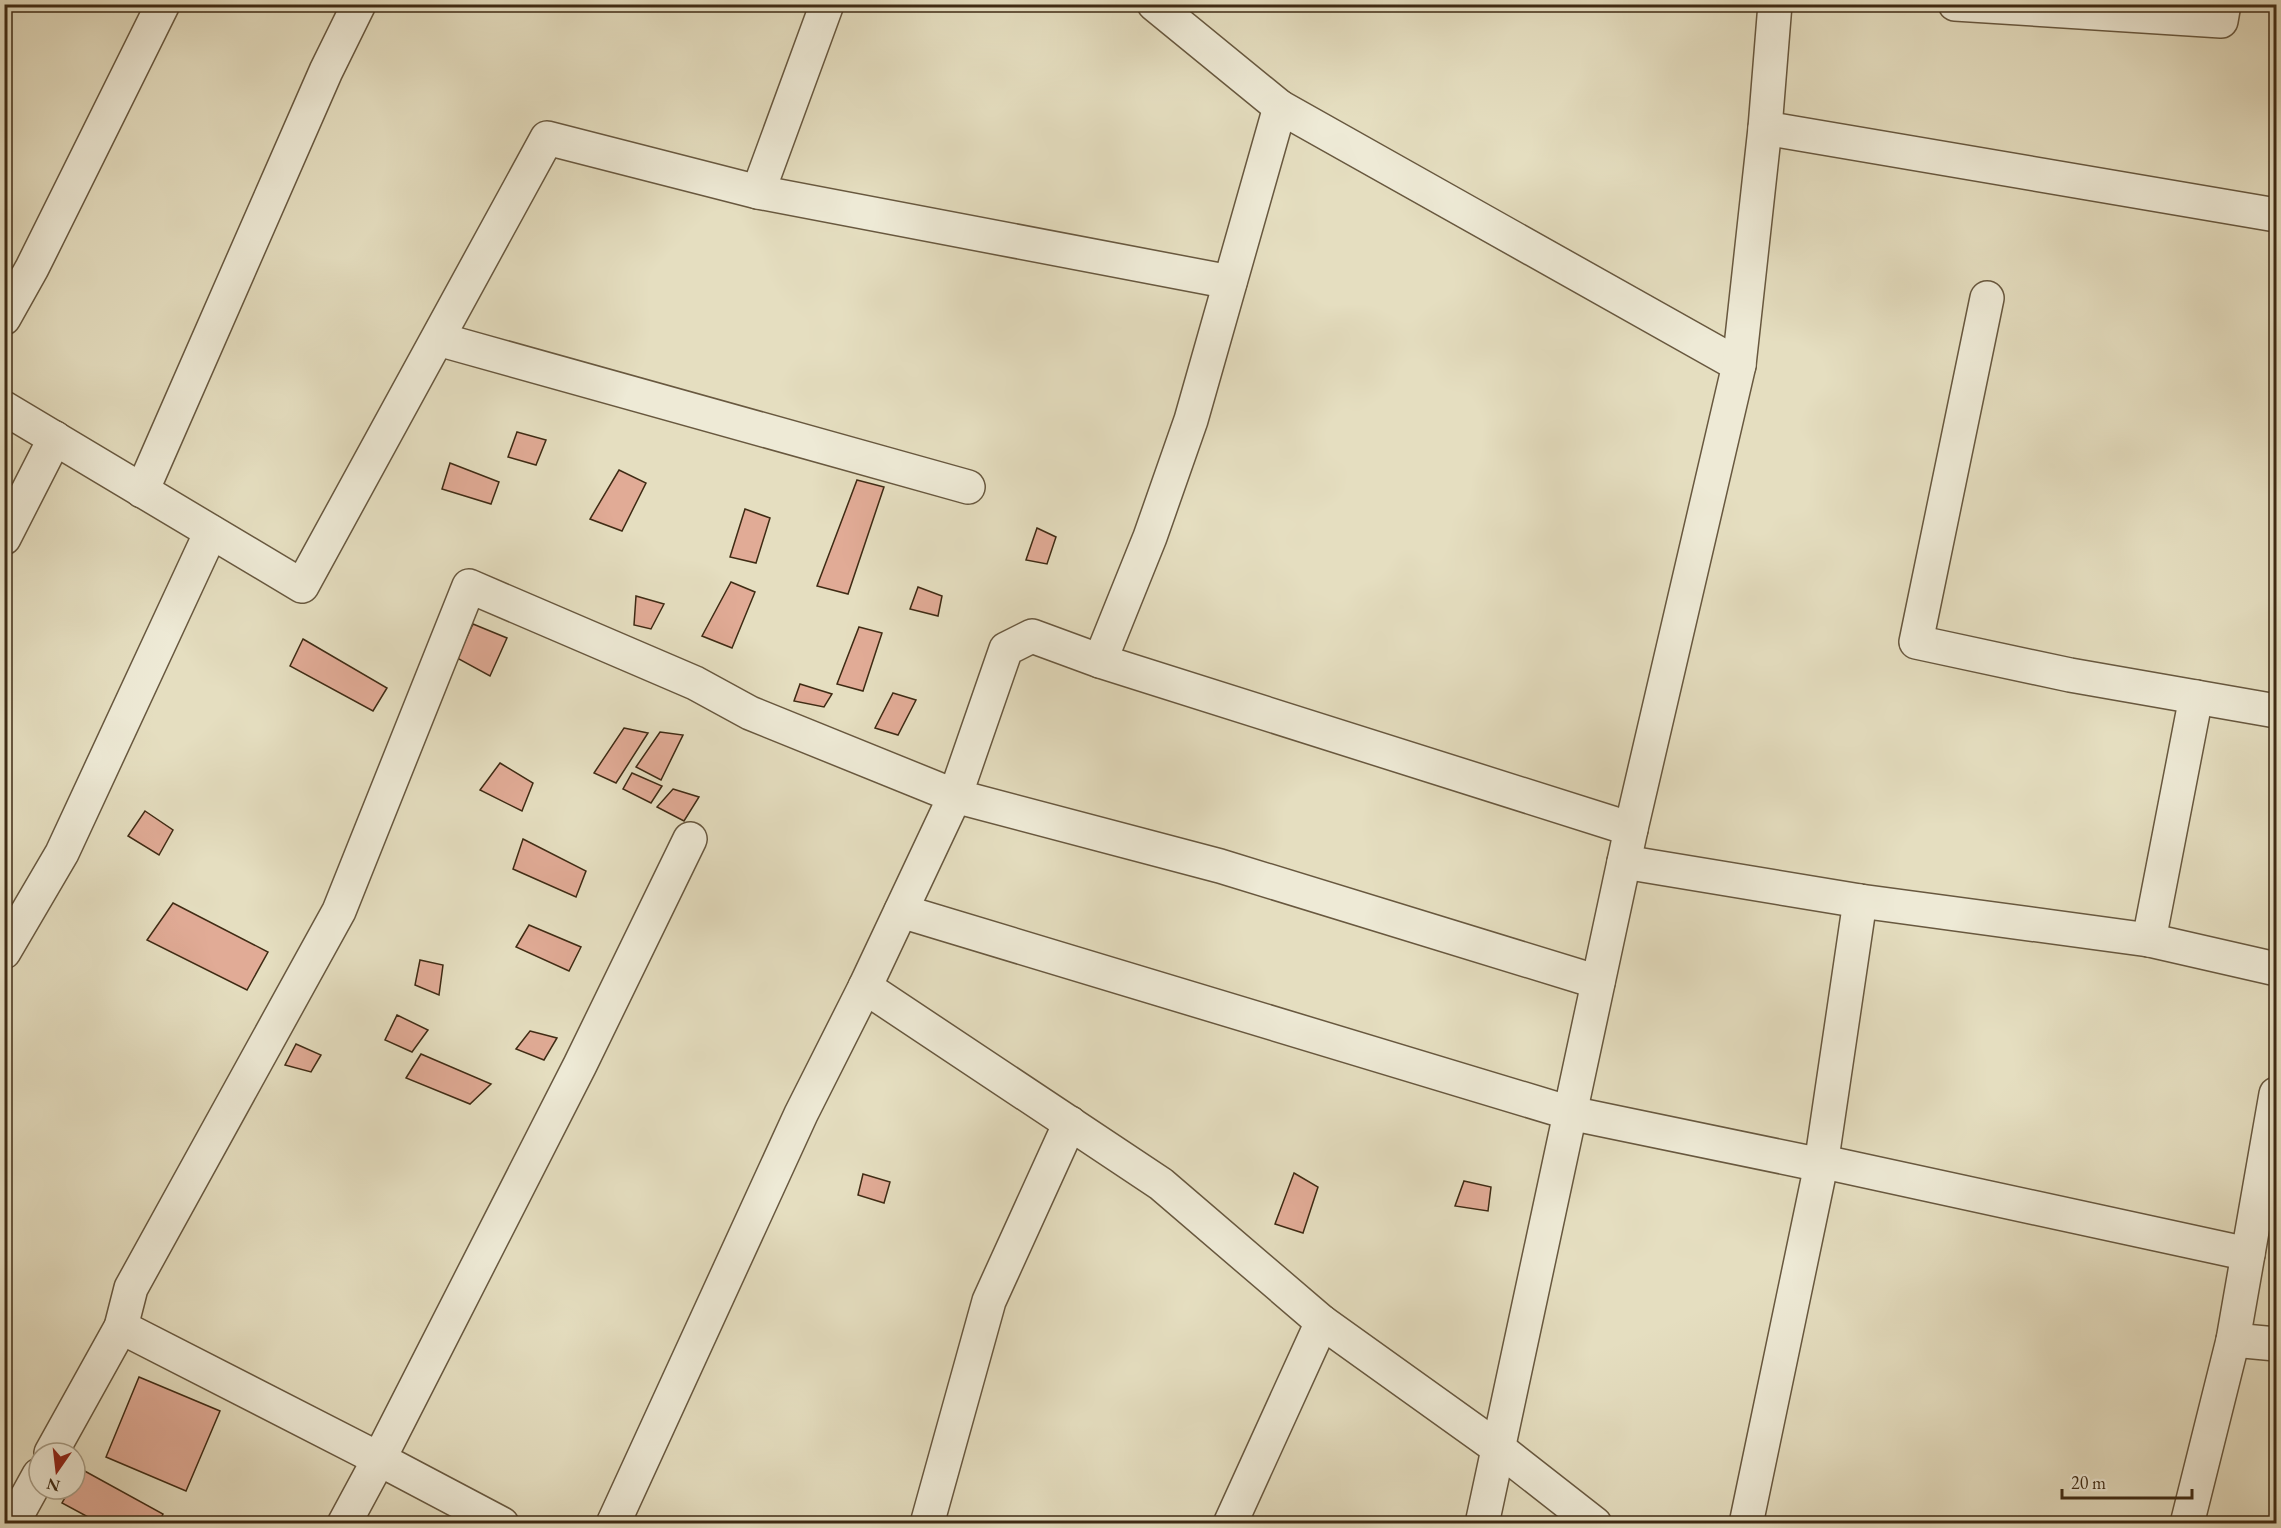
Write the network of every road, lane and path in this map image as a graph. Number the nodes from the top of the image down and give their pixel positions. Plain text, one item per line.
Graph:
1 (164, 4) edge
2 (359, 4) edge
3 (827, 4) edge
4 (1154, 4) edge
5 (1775, 4) edge
6 (1955, 4) edge
7 (2224, 4) edge
8 (1280, 107) junction
9 (1765, 128) junction
10 (758, 192) junction
11 (2277, 215) edge
12 (1230, 282) junction
13 (1987, 298) dead end
14 (4, 318) edge
15 (438, 339) junction
16 (1740, 365) junction
17 (4, 408) edge
18 (56, 438) junction
19 (968, 487) dead end
20 (142, 491) junction
21 (211, 532) junction
22 (4, 538) edge
23 (1100, 661) junction
24 (2196, 697) junction
25 (2277, 711) edge
26 (955, 796) junction
27 (1631, 829) junction
28 (690, 839) dead end
29 (1624, 862) junction
30 (1860, 901) junction
31 (901, 911) junction
32 (2150, 940) junction
33 (4, 952) edge
34 (2277, 969) edge
35 (1598, 982) junction
36 (865, 987) junction
37 (2277, 1094) edge
38 (1570, 1113) junction
39 (1070, 1123) junction
40 (1821, 1165) junction
41 (2248, 1254) junction
42 (1322, 1322) junction
43 (121, 1327) junction
44 (2233, 1340) junction
45 (2277, 1344) edge
46 (58, 1441) edge
47 (1498, 1448) junction
48 (379, 1459) junction
49 (27, 1497) edge
50 (12, 1524) edge
51 (344, 1524) edge
52 (501, 1524) edge
53 (613, 1524) edge
54 (927, 1524) edge
55 (1230, 1524) edge
56 (1482, 1524) edge
57 (1595, 1524) edge
58 (1746, 1524) edge
59 (2187, 1524) edge

1 - 14 street
2 - 20 street
3 - 10 street
4 - 8 street
5 - 9 street
6 - 7 street
8 - 12 street
8 - 16 street
9 - 11 street
9 - 16 street
10 - 12 street
10 - 15 street
12 - 23 street
13 - 24 street
15 - 19 street
15 - 21 street
16 - 27 street
17 - 18 street
18 - 20 street
18 - 22 street
20 - 21 street
21 - 33 street
23 - 26 street
23 - 27 street
24 - 25 street
24 - 32 street
26 - 31 street
26 - 35 street
26 - 43 street
27 - 29 street
28 - 48 street
29 - 30 street
29 - 35 street
30 - 32 street
30 - 40 street
31 - 36 street
31 - 38 street
32 - 34 street
35 - 38 street
36 - 39 street
36 - 53 street
37 - 41 street
38 - 40 street
38 - 47 street
39 - 42 street
39 - 54 street
40 - 41 street
40 - 58 street
41 - 44 street
42 - 47 street
42 - 55 street
43 - 46 street
43 - 48 street
44 - 45 street
44 - 59 street
47 - 56 street
47 - 57 street
48 - 51 street
48 - 52 street
49 - 50 street

